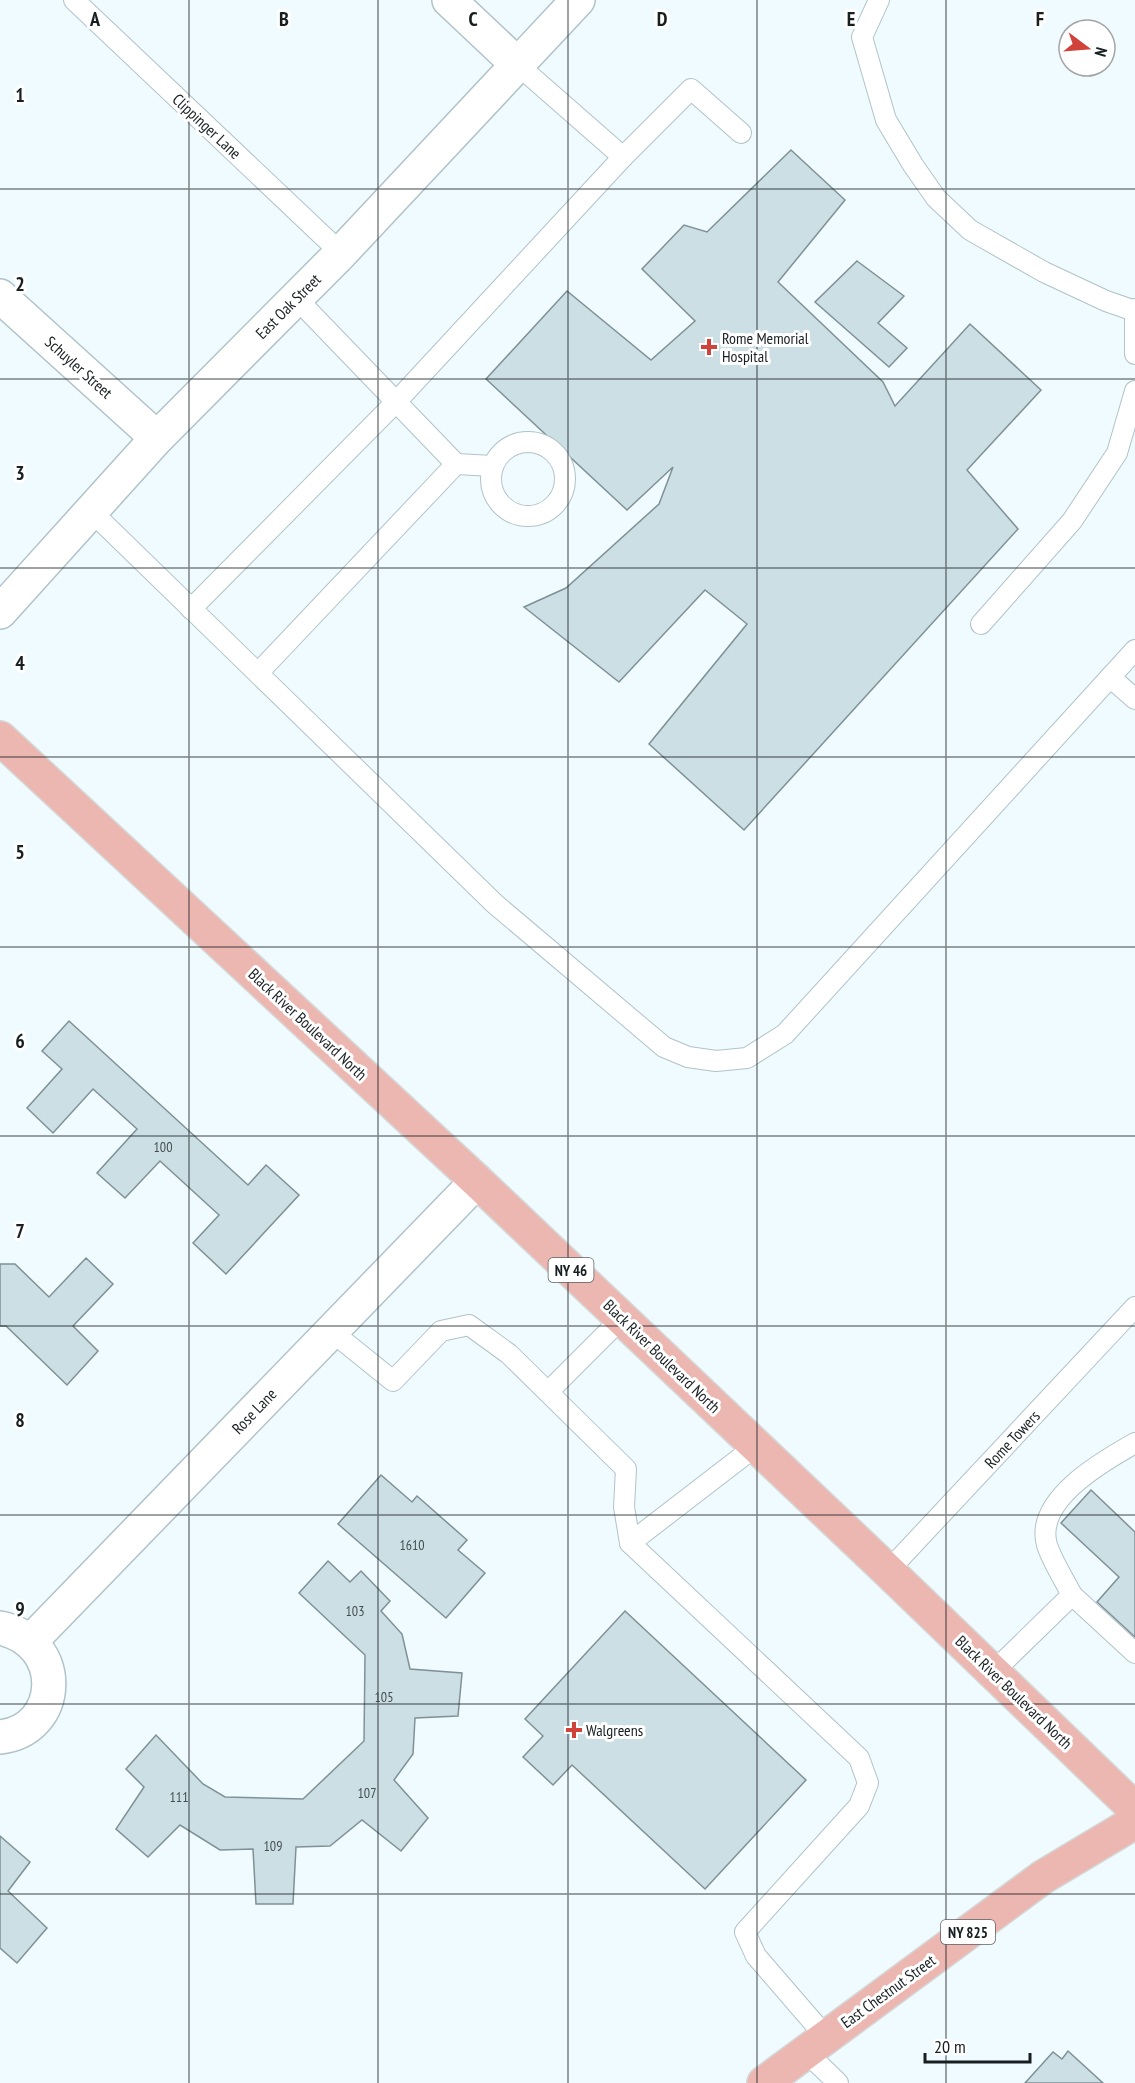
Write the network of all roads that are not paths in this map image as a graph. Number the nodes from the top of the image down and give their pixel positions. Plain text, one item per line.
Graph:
1 (74, 0) edge
2 (449, 0) edge
3 (578, 0) edge
4 (879, 0) edge
5 (518, 65) junction
6 (741, 133) dead end
7 (623, 157) junction
8 (341, 253) junction
9 (0, 296) edge
10 (296, 298) junction
11 (1135, 310) edge
12 (1135, 354) edge
13 (1135, 391) edge
14 (396, 402) junction
15 (157, 438) junction
16 (456, 464) junction
17 (493, 466) dead end
18 (91, 511) junction
19 (191, 609) junction
20 (0, 612) edge
21 (981, 624) dead end
22 (1135, 650) edge
23 (258, 673) junction
24 (1110, 677) junction
25 (1135, 699) edge
26 (0, 738) edge
27 (477, 1181) junction
28 (1135, 1307) edge
29 (622, 1318) junction
30 (331, 1331) junction
31 (548, 1392) junction
32 (1135, 1443) edge
33 (756, 1446) junction
34 (630, 1543) junction
35 (888, 1571) junction
36 (1072, 1595) junction
37 (0, 1628) edge
38 (30, 1641) junction
39 (1135, 1653) edge
40 (993, 1672) junction
41 (0, 1737) edge
42 (1135, 1809) edge
43 (1135, 1822) edge
44 (816, 2044) junction
45 (764, 2083) edge
46 (838, 2083) edge

1 - 8 lane, Clippinger Lane
2 - 5 street
3 - 5 street, East Oak Street
4 - 11 lane
5 - 7 lane
5 - 8 street, East Oak Street
6 - 7 lane
7 - 14 lane
8 - 10 street, East Oak Street
9 - 15 street, Schuyler Street
10 - 14 lane
10 - 15 street, East Oak Street
11 - 12 lane
13 - 21 lane
14 - 16 lane
14 - 19 lane
15 - 18 street, East Oak Street
16 - 17 lane
16 - 23 lane
18 - 19 lane
18 - 20 street, East Oak Street
19 - 23 lane
22 - 24 lane
23 - 24 lane
24 - 25 lane
26 - 27 main road, Black River Boulevard North / NY 46
27 - 29 main road, Black River Boulevard North / NY 46
27 - 30 street, Rose Lane
28 - 35 lane, Rome Towers
29 - 31 lane
29 - 33 main road, Black River Boulevard North / NY 46
30 - 31 lane
30 - 38 street, Rose Lane
31 - 34 lane
32 - 36 lane
33 - 34 lane
33 - 35 main road, Black River Boulevard North / NY 46
34 - 44 lane
35 - 40 main road, Black River Boulevard North / NY 46
36 - 39 lane
36 - 40 lane
37 - 38 street
38 - 41 street
40 - 42 main road, Black River Boulevard North / NY 46
43 - 44 main road, East Chestnut Street / NY 825
44 - 45 main road, East Chestnut Street / NY 825
44 - 46 lane

